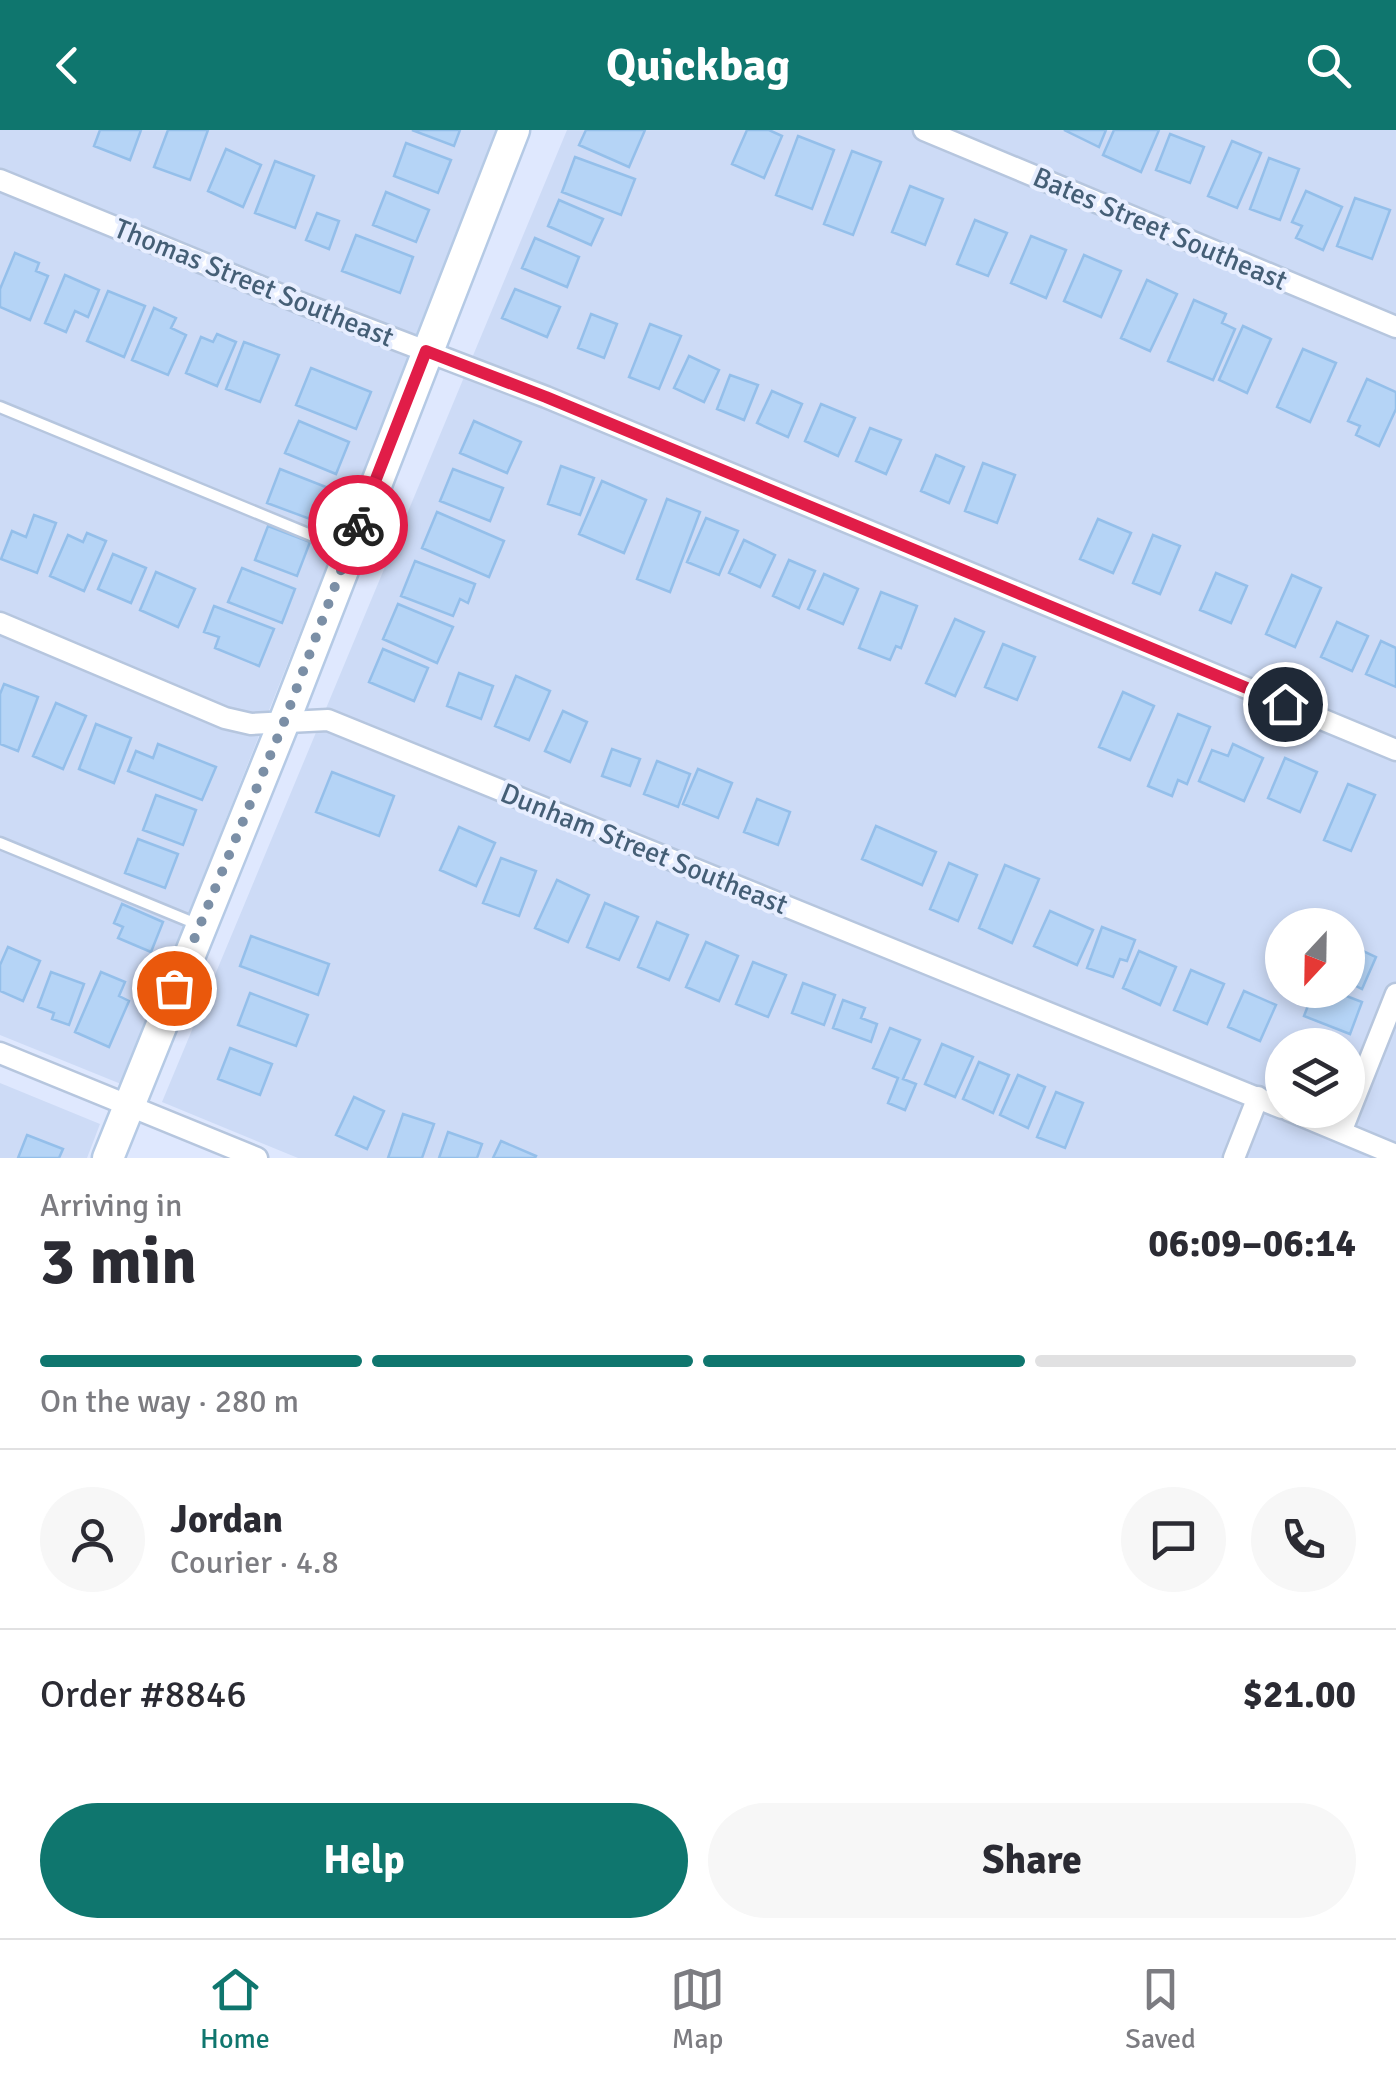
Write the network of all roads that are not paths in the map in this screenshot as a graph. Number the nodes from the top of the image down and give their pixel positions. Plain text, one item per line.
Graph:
1 (514, 130) edge
2 (924, 130) edge
3 (0, 180) edge
4 (1396, 327) edge
5 (426, 351) junction
6 (0, 406) edge
7 (348, 550) junction
8 (0, 624) edge
9 (284, 722) junction
10 (1396, 750) edge
11 (0, 843) edge
12 (200, 926) junction
13 (1396, 994) edge
14 (0, 1052) edge
15 (1258, 1098) junction
16 (1265, 1101) edge
17 (128, 1104) junction
18 (1330, 1128) edge
19 (1340, 1132) junction
20 (1396, 1155) edge
21 (108, 1158) edge
22 (257, 1158) edge
23 (1234, 1158) edge

1 - 5 main road
2 - 4 street, Bates Street Southeast
3 - 5 street, Thomas Street Southeast
5 - 7 main road
5 - 10 street, Thomas Street Southeast
6 - 7 lane
7 - 9 main road
8 - 9 street, Dunham Street Southeast
9 - 12 main road
9 - 15 street, Dunham Street Southeast
11 - 12 lane
12 - 17 main road
13 - 19 street
14 - 17 street
15 - 16 street, Dunham Street Southeast
15 - 23 street
17 - 21 main road
17 - 22 street
18 - 19 street, Dunham Street Southeast
19 - 20 street, Dunham Street Southeast

